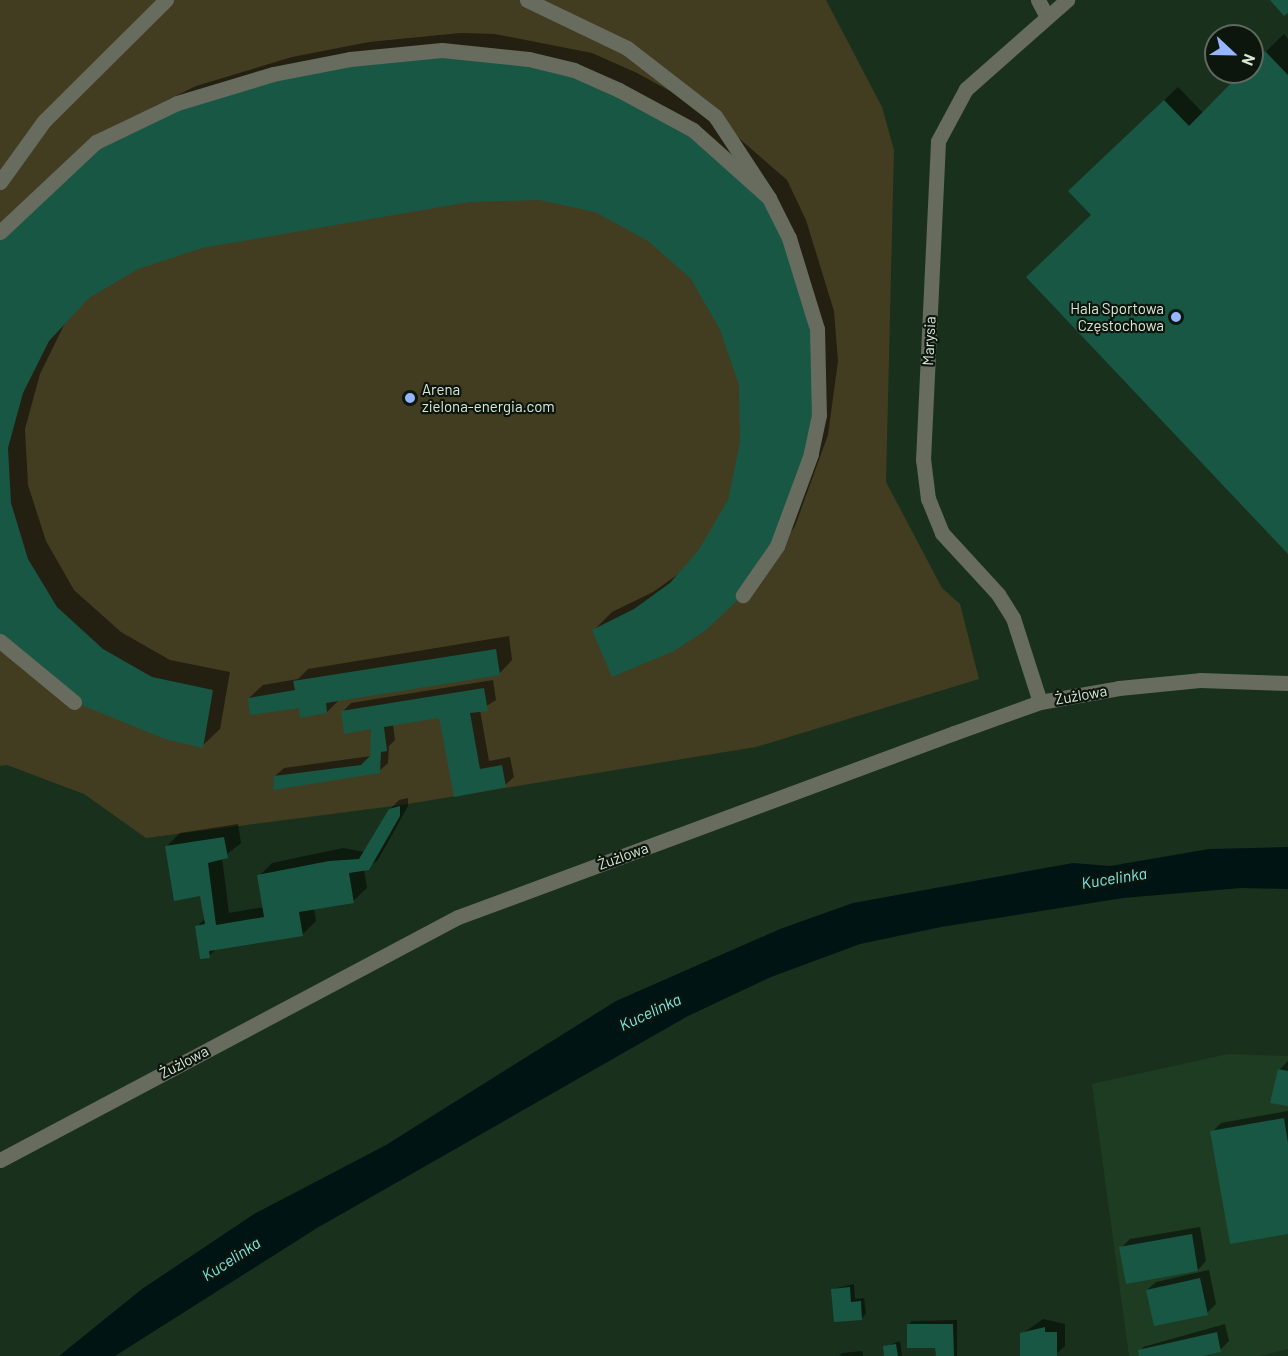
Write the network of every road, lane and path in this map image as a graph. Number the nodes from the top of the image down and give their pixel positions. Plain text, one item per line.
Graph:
1 (166, 0) edge
2 (527, 0) edge
3 (1038, 0) edge
4 (1067, 0) edge
5 (1047, 17) junction
6 (0, 182) edge
7 (769, 198) junction
8 (0, 232) edge
9 (743, 595) dead end
10 (0, 641) edge
11 (1288, 683) edge
12 (74, 702) dead end
13 (1040, 702) junction
14 (0, 1160) edge

1 - 6 street
2 - 7 street
3 - 5 street
4 - 5 street, Marysia
5 - 13 street, Marysia
7 - 8 street
7 - 9 street
10 - 12 street
11 - 13 street, Żużlowa
13 - 14 street, Żużlowa

